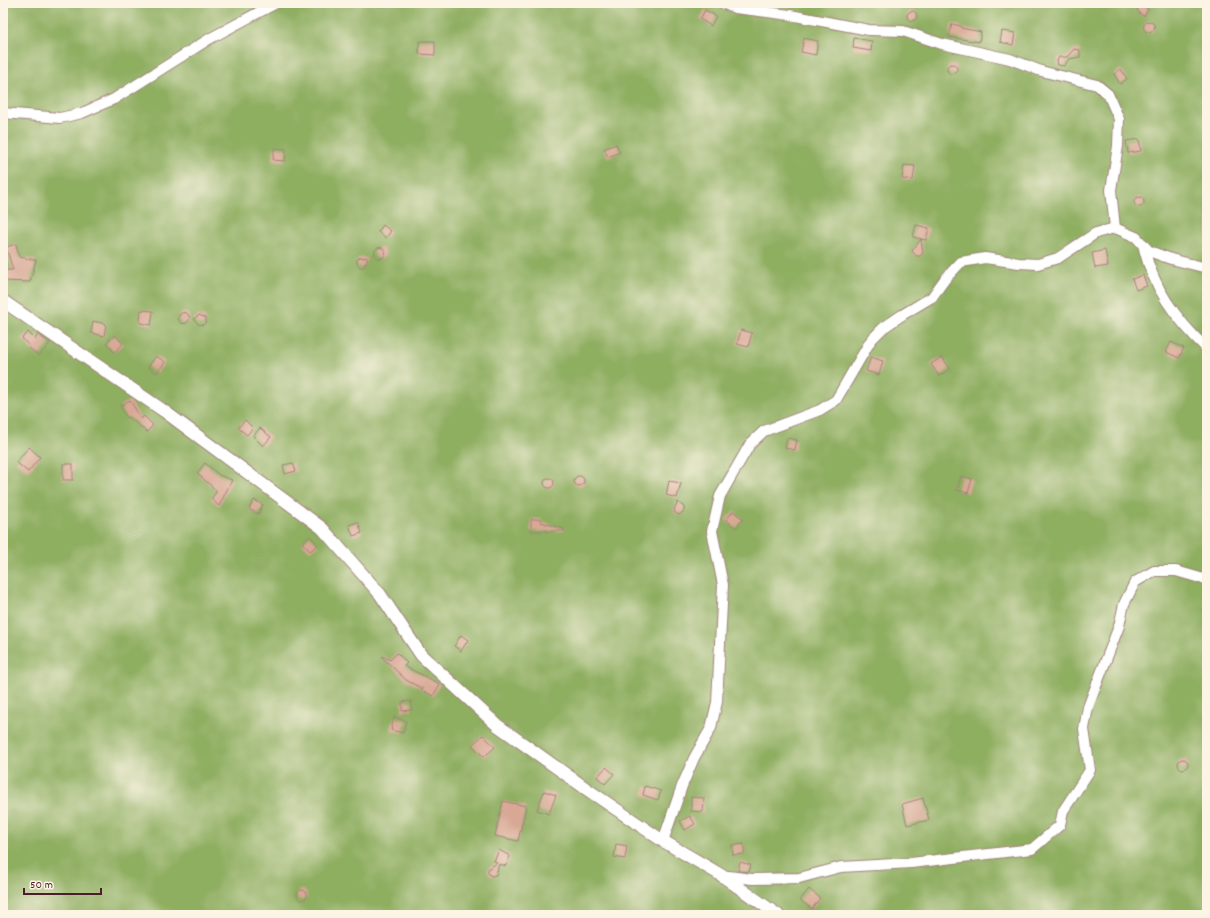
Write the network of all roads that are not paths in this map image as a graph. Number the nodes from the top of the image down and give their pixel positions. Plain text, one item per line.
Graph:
1 (276, 3) edge
2 (722, 3) edge
3 (3, 114) edge
4 (1115, 228) junction
5 (1143, 244) junction
6 (1207, 268) edge
7 (3, 301) edge
8 (1207, 349) edge
9 (1207, 580) edge
10 (663, 840) junction
11 (721, 875) junction
12 (778, 915) edge

1 - 3 street
2 - 4 street
4 - 5 street
4 - 10 street
5 - 6 street
5 - 8 street
7 - 10 street
9 - 11 street
10 - 11 street
11 - 12 street

